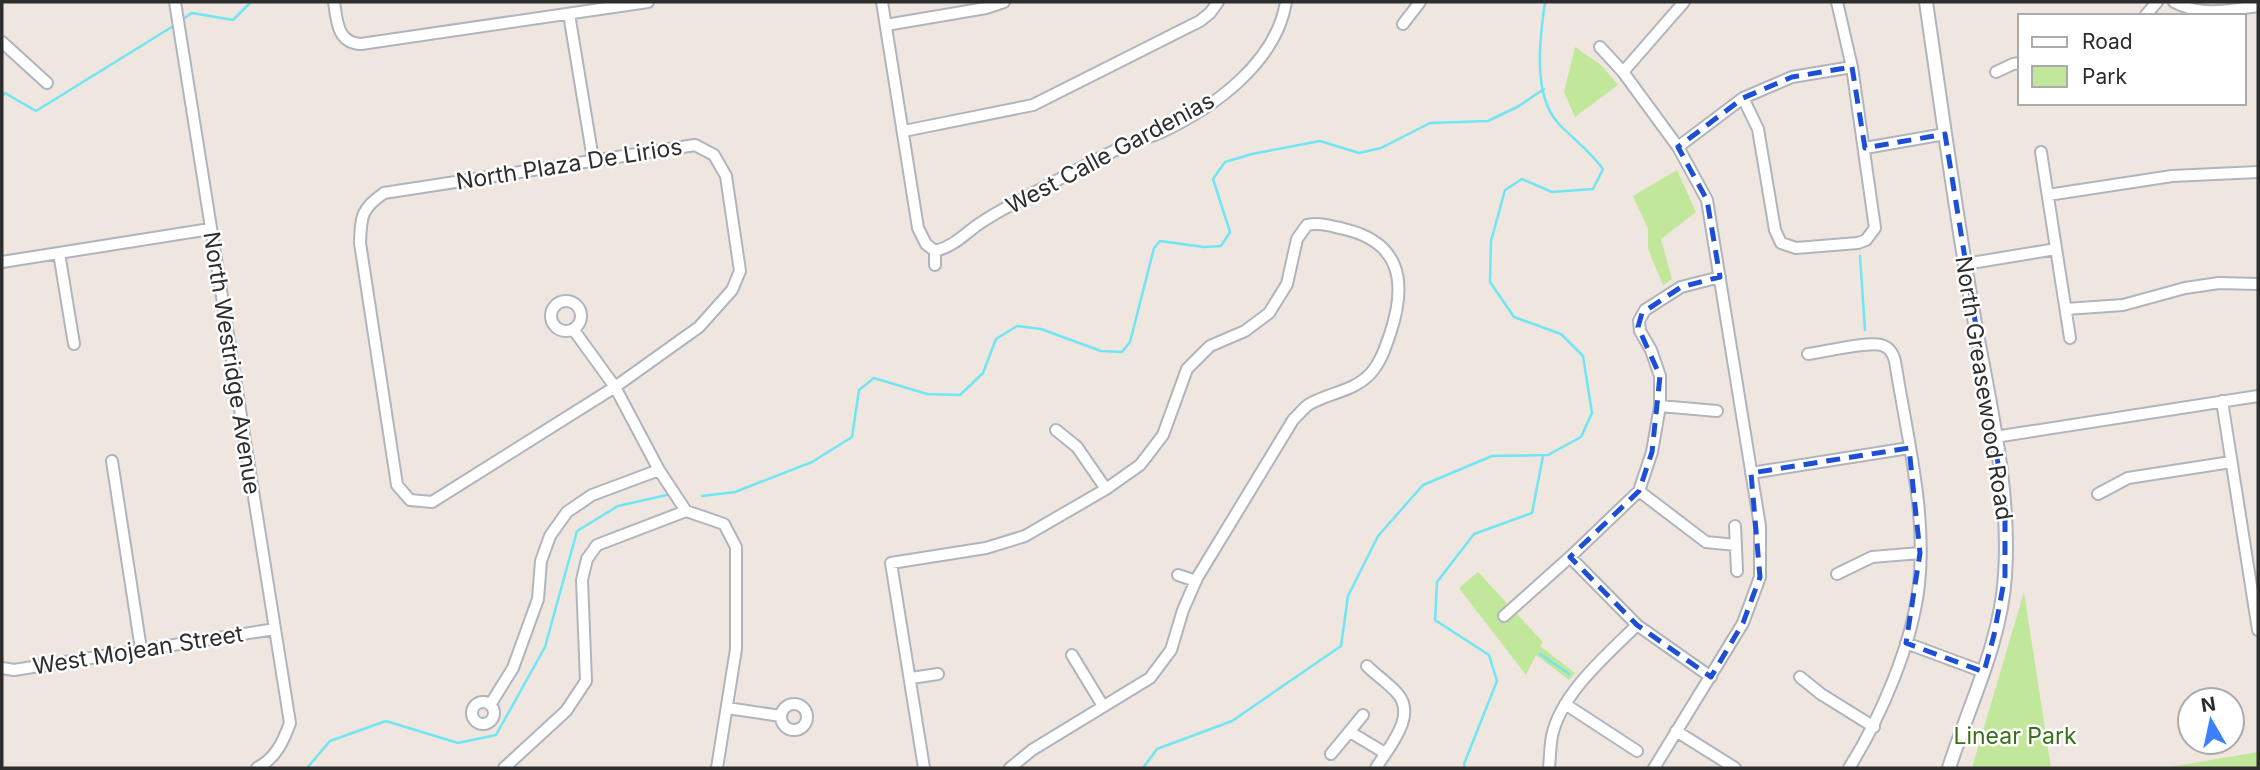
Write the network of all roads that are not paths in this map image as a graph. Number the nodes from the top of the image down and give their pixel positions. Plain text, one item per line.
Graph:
1 (175, 2) edge
2 (334, 2) edge
3 (648, 2) edge
4 (882, 2) edge
5 (1004, 2) edge
6 (1217, 2) edge
7 (1286, 2) edge
8 (1420, 2) edge
9 (1684, 2) edge
10 (1837, 2) edge
11 (1926, 2) edge
12 (2174, 2) edge
13 (2258, 6) edge
14 (569, 14) junction
15 (1403, 24) dead end
16 (886, 25) junction
17 (2, 42) edge
18 (1600, 47) dead end
19 (2018, 63) edge
20 (1852, 66) junction
21 (1623, 72) junction
22 (1996, 72) dead end
23 (47, 83) dead end
24 (1743, 98) junction
25 (904, 131) junction
26 (1945, 134) junction
27 (1678, 147) junction
28 (1865, 148) junction
29 (2041, 152) dead end
30 (593, 159) junction
31 (2258, 172) edge
32 (2048, 195) junction
33 (210, 229) junction
34 (2056, 249) junction
35 (935, 251) junction
36 (59, 253) junction
37 (2, 262) edge
38 (1965, 264) junction
39 (935, 265) dead end
40 (1720, 277) junction
41 (2258, 284) edge
42 (2066, 309) junction
43 (573, 328) dead end
44 (2070, 338) dead end
45 (74, 344) dead end
46 (1808, 354) dead end
47 (615, 387) junction
48 (2258, 396) edge
49 (2222, 401) junction
50 (1660, 406) junction
51 (1717, 411) dead end
52 (1056, 430) dead end
53 (1995, 437) junction
54 (1909, 448) junction
55 (112, 461) dead end
56 (2231, 462) junction
57 (659, 470) junction
58 (1751, 473) junction
59 (1107, 489) junction
60 (1639, 491) junction
61 (2098, 494) dead end
62 (686, 511) junction
63 (1735, 526) dead end
64 (1736, 545) junction
65 (1920, 553) junction
66 (1570, 557) junction
67 (1737, 571) dead end
68 (1837, 574) dead end
69 (1178, 575) dead end
70 (1196, 581) junction
71 (1504, 616) dead end
72 (1637, 625) junction
73 (275, 629) junction
74 (2258, 630) edge
75 (1906, 643) junction
76 (141, 649) junction
77 (1072, 655) dead end
78 (1367, 666) dead end
79 (2, 668) edge
80 (1984, 672) junction
81 (938, 674) dead end
82 (1711, 677) junction
83 (1800, 677) dead end
84 (911, 678) junction
85 (1565, 704) junction
86 (490, 705) dead end
87 (1103, 706) junction
88 (727, 708) junction
89 (1363, 715) dead end
90 (781, 716) dead end
91 (1874, 727) junction
92 (1676, 731) junction
93 (1350, 732) junction
94 (1637, 751) dead end
95 (1385, 753) junction
96 (1331, 754) dead end
97 (1732, 767) edge
98 (257, 768) edge
99 (504, 768) edge
100 (717, 768) edge
101 (925, 768) edge
102 (1010, 768) edge
103 (1376, 768) edge
104 (1549, 768) edge
105 (1654, 768) edge
106 (1849, 768) edge
107 (1949, 768) edge

1 - 33 street, North Westridge Avenue
2 - 14 street
3 - 14 street
4 - 16 street
5 - 16 street
6 - 25 street
7 - 35 street, West Calle Gardenias
8 - 15 street
9 - 21 street
10 - 20 street
11 - 26 street, North Greasewood Road
12 - 13 street
14 - 30 street
16 - 25 street
17 - 23 street
18 - 21 street
19 - 22 street
20 - 24 street
20 - 28 street
21 - 27 street
24 - 27 street
24 - 28 street
25 - 35 street
26 - 28 street
26 - 38 street, North Greasewood Road
27 - 40 street
29 - 32 street
30 - 47 street, North Plaza De Lirios
30 - 47 street, North Plaza De Lirios
31 - 32 street
32 - 34 street
33 - 36 street
33 - 73 street, North Westridge Avenue
34 - 38 street
34 - 42 street
35 - 39 street
36 - 37 street
36 - 45 street
38 - 53 street, North Greasewood Road
40 - 50 street
40 - 58 street
41 - 42 street
42 - 44 street
43 - 47 street
46 - 54 street
47 - 57 street
48 - 49 street
49 - 53 street
49 - 56 street
50 - 51 street
50 - 60 street
52 - 59 street
53 - 80 street, North Greasewood Road
54 - 58 street
54 - 65 street
55 - 76 street
56 - 61 street
56 - 74 street
57 - 62 street
57 - 86 street
58 - 82 street
59 - 70 street
59 - 84 street
60 - 64 street
60 - 66 street
62 - 88 street
62 - 99 street
63 - 64 street
64 - 67 street
65 - 68 street
65 - 75 street
66 - 71 street
66 - 72 street
69 - 70 street
70 - 87 street
72 - 82 street
72 - 85 street
73 - 76 street, West Mojean Street
73 - 98 street, North Westridge Avenue
75 - 80 street
75 - 91 street
76 - 79 street, West Mojean Street
77 - 87 street
78 - 95 street
80 - 107 street, North Greasewood Road
81 - 84 street
82 - 92 street
83 - 91 street
84 - 101 street
85 - 94 street
85 - 104 street
87 - 102 street
88 - 90 street
88 - 100 street
89 - 93 street
91 - 106 street
92 - 97 street
92 - 105 street
93 - 95 street
93 - 96 street
95 - 103 street

